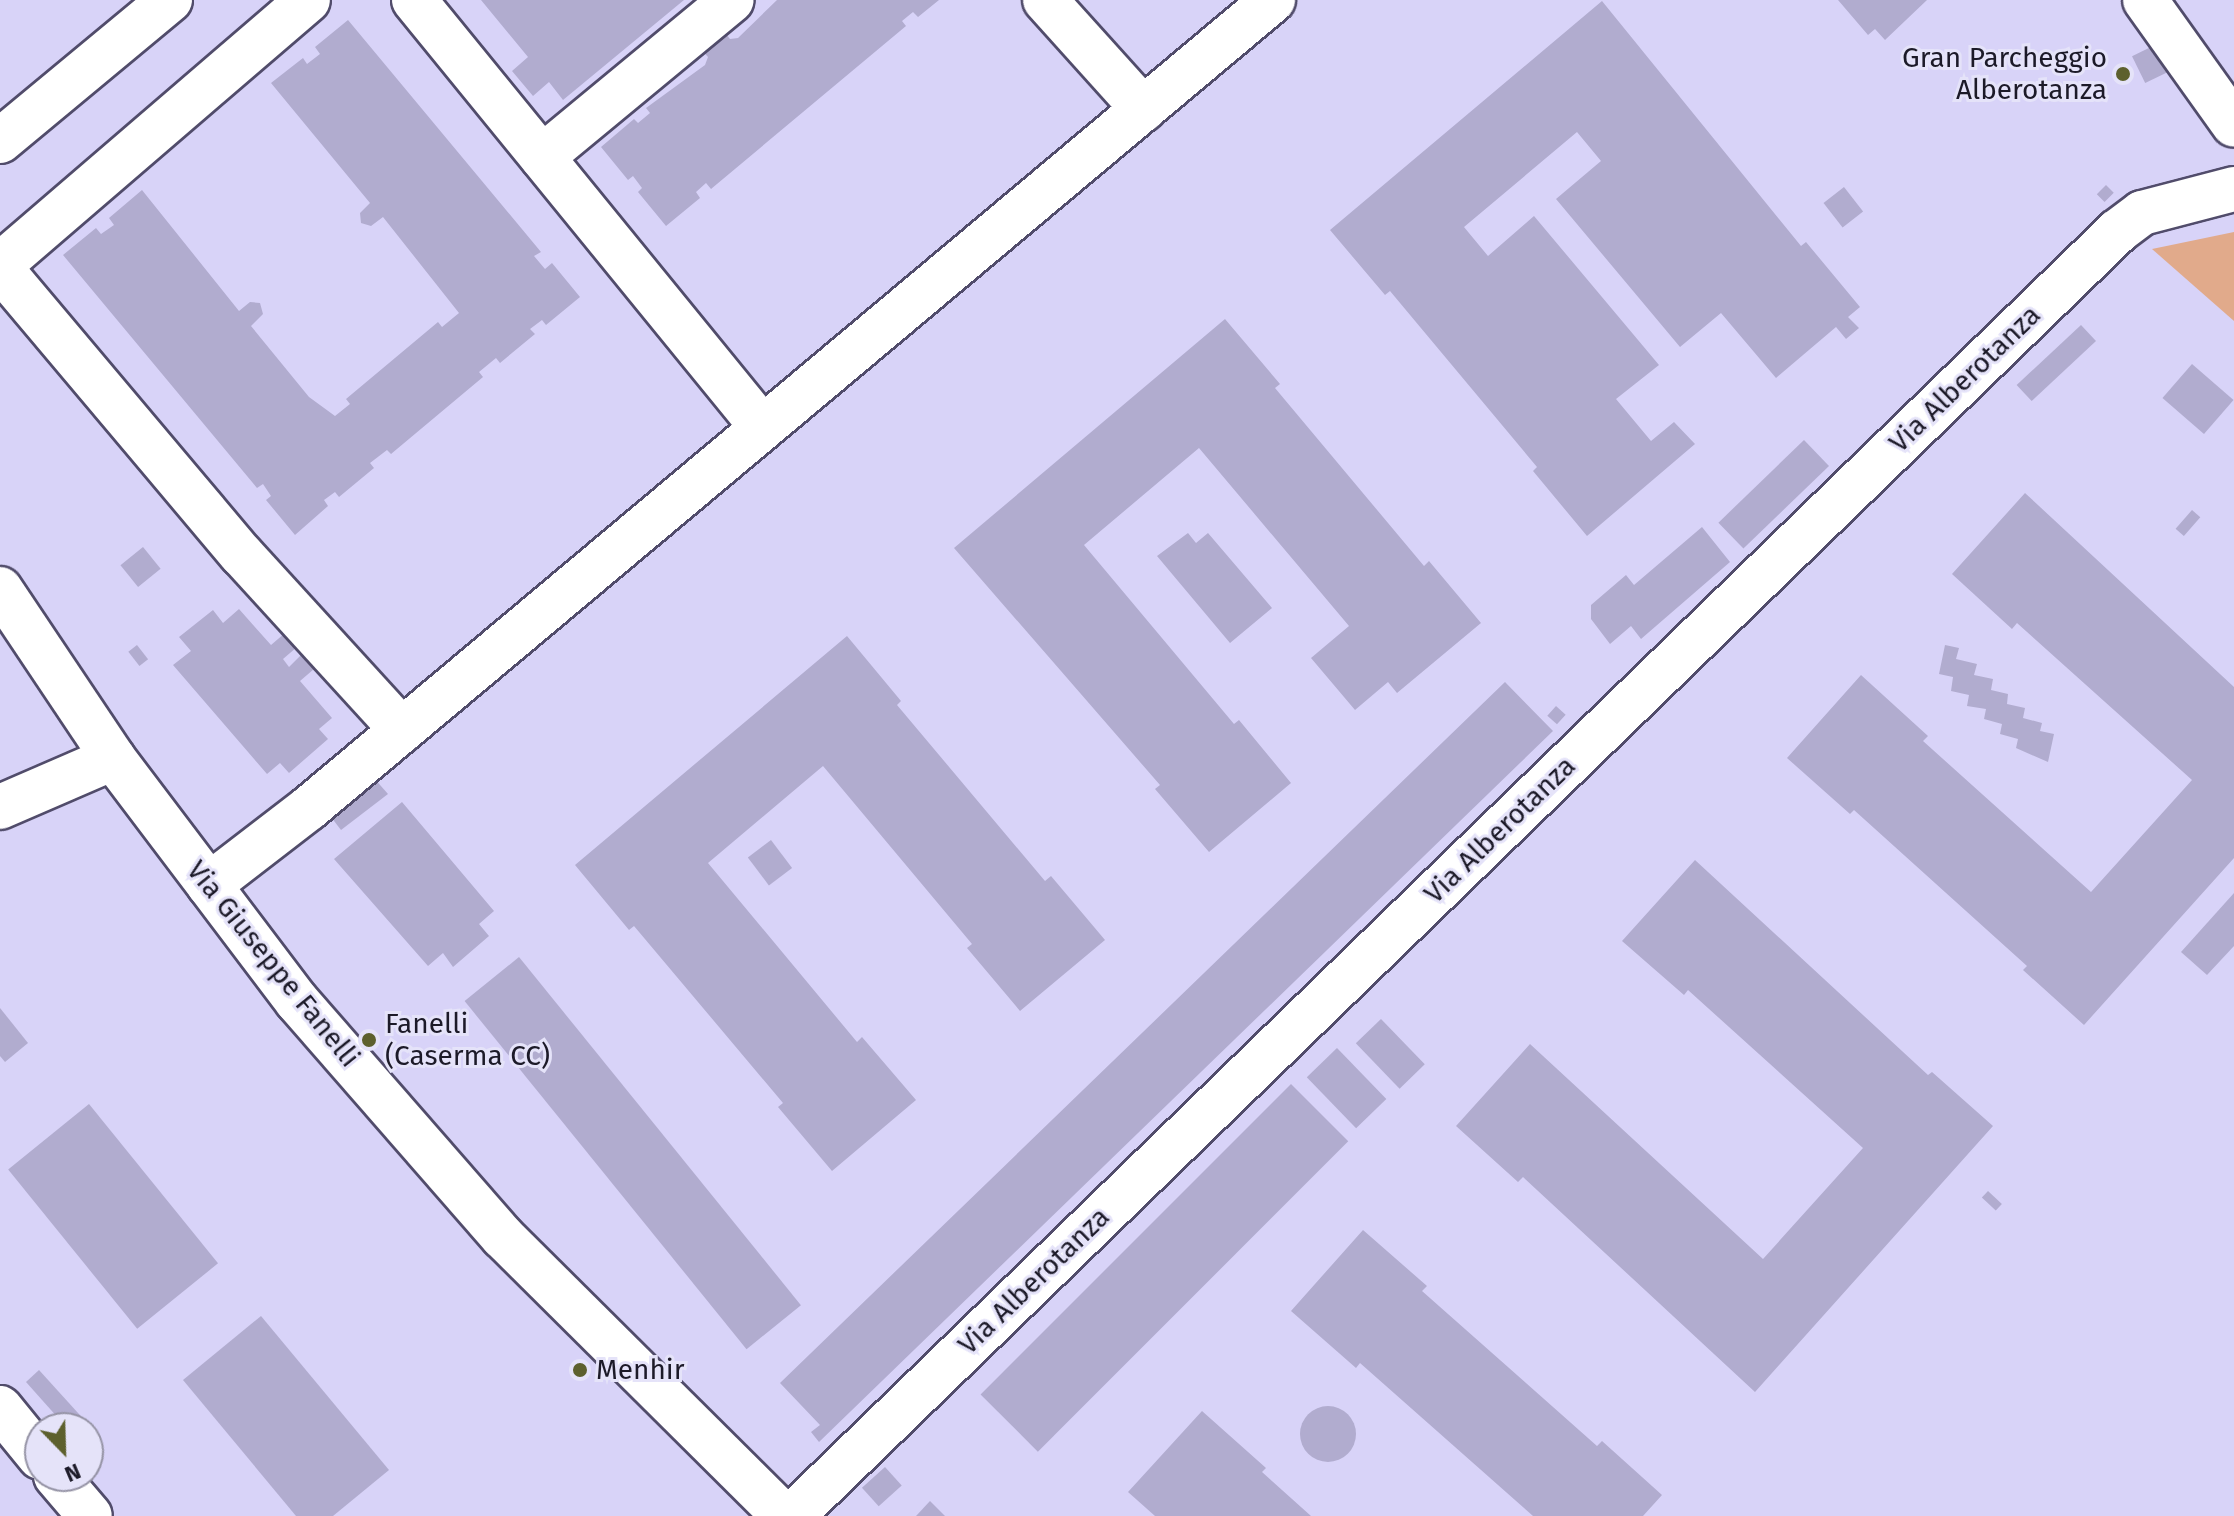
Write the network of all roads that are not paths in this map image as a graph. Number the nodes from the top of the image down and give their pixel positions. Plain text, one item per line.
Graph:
1 (170, 0) edge
2 (308, 0) edge
3 (414, 0) edge
4 (732, 0) edge
5 (1045, 0) edge
6 (1273, 0) edge
7 (2145, 0) edge
8 (1143, 109) junction
9 (2234, 125) edge
10 (0, 141) edge
11 (542, 157) junction
12 (2234, 189) edge
13 (0, 267) edge
14 (762, 427) junction
15 (0, 589) edge
16 (402, 730) junction
17 (113, 758) junction
18 (0, 807) edge
19 (209, 885) junction
20 (0, 1408) edge
21 (24, 1437) edge
22 (784, 1516) edge
23 (792, 1516) edge

1 - 10 street
2 - 13 street
3 - 11 street
4 - 11 street
5 - 8 street
6 - 8 street
7 - 9 street
8 - 14 street
11 - 14 street
12 - 23 street, Via Alberotanza
13 - 16 street
14 - 16 street
15 - 17 street, Via Giuseppe Fanelli
16 - 19 street
17 - 18 street
17 - 19 street, Via Giuseppe Fanelli
19 - 22 street, Via Giuseppe Fanelli
20 - 21 street

